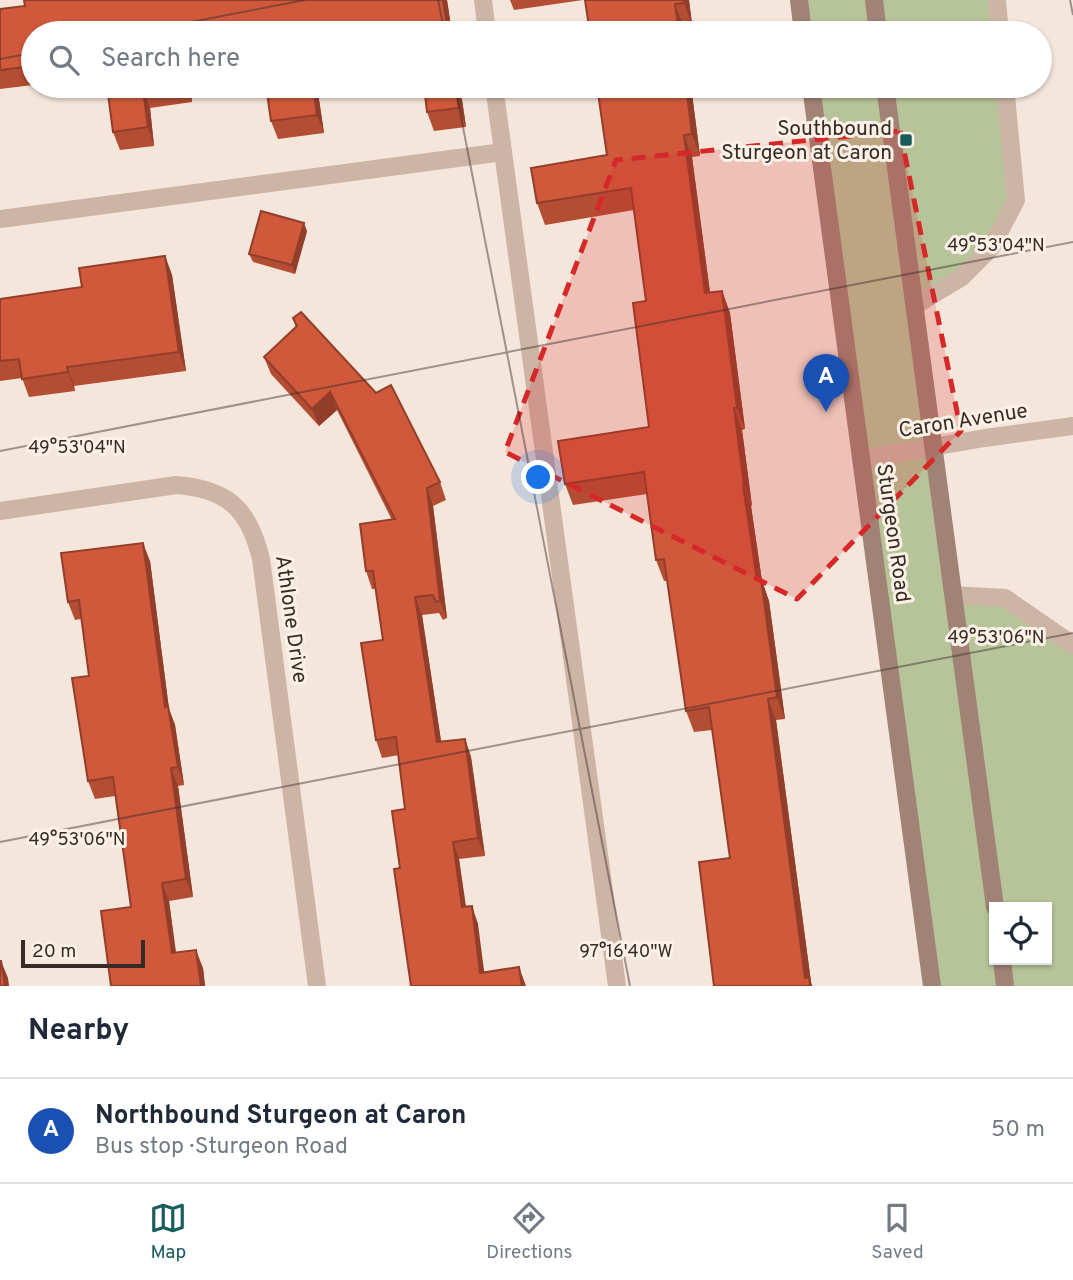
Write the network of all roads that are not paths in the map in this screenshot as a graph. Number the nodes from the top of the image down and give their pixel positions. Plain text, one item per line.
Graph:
1 (483, 0) edge
2 (799, 0) edge
3 (874, 0) edge
4 (997, 0) edge
5 (486, 21) edge
6 (802, 21) edge
7 (877, 21) edge
8 (999, 21) edge
9 (496, 98) edge
10 (813, 98) edge
11 (887, 98) edge
12 (1006, 98) edge
13 (503, 152) junction
14 (0, 219) edge
15 (914, 306) junction
16 (1073, 426) edge
17 (933, 448) junction
18 (861, 459) junction
19 (0, 511) edge
20 (953, 595) junction
21 (1073, 645) edge
22 (994, 902) edge
23 (1003, 965) edge
24 (317, 986) edge
25 (617, 986) edge
26 (932, 986) edge
27 (1005, 986) edge

1 - 5 street
2 - 6 main road
3 - 7 main road
4 - 8 street
9 - 13 street
10 - 18 main road, Sturgeon Road
11 - 15 main road
12 - 15 street
13 - 14 street
13 - 25 street
15 - 17 main road
16 - 17 street, Caron Avenue
17 - 18 street, Caron Avenue
17 - 20 main road
18 - 26 main road, Sturgeon Road
19 - 24 street, Athlone Drive
20 - 21 street
20 - 22 main road
23 - 27 main road

